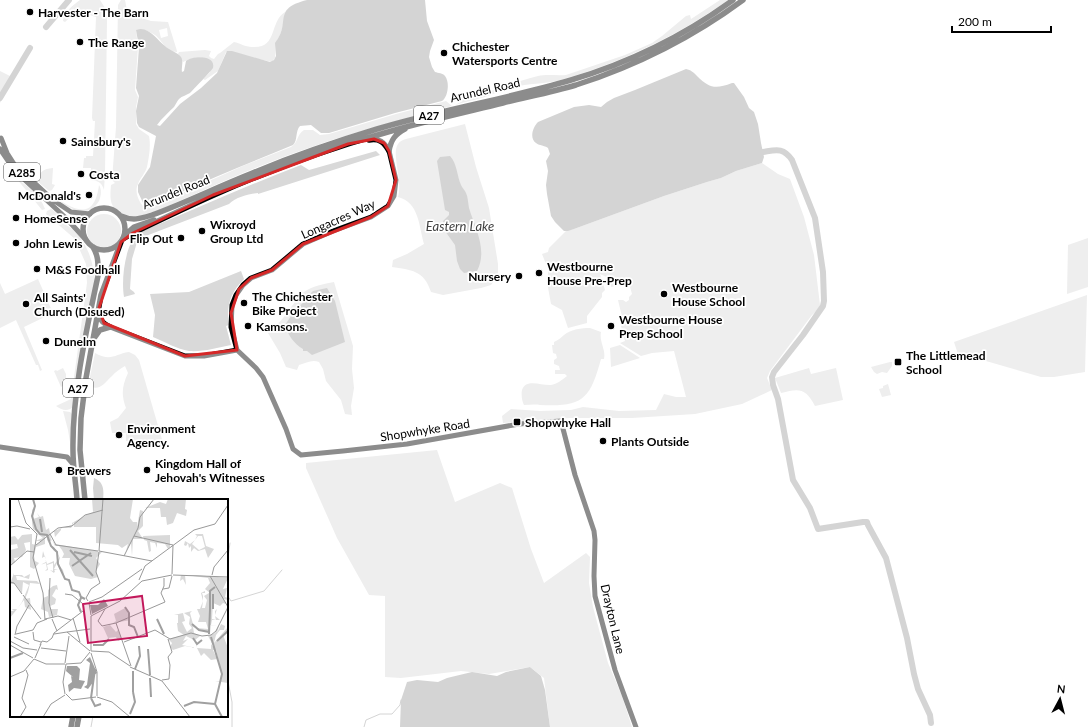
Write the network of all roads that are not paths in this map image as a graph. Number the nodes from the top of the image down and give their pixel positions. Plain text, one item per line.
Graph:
1 (733, 0) edge
2 (743, 0) edge
3 (426, 121) junction
4 (0, 136) edge
5 (348, 144) junction
6 (0, 149) edge
7 (389, 151) junction
8 (90, 214) junction
9 (121, 216) junction
10 (123, 239) junction
11 (86, 240) junction
12 (93, 247) junction
13 (99, 308) junction
14 (110, 327) junction
15 (91, 344) junction
16 (237, 350) junction
17 (561, 421) joint
18 (0, 447) edge
19 (73, 450) junction
20 (66, 457) junction
21 (73, 464) junction
22 (78, 499) edge
23 (85, 499) edge
24 (73, 717) edge
25 (79, 717) edge
26 (71, 727) edge
27 (77, 727) edge
28 (636, 727) edge

1 - 9 highway, Arundel Road / A27
2 - 3 highway, Arundel Road / A27
3 - 5 highway, Arundel Road / A27
3 - 7 highway
4 - 8 main road, A285
5 - 7 highway
5 - 10 highway, Arundel Road / A27
6 - 11 main road, A285
7 - 16 main road, Longacres Way
8 - 9 highway
8 - 11 highway
9 - 10 highway
10 - 12 highway
10 - 13 highway, A27
11 - 12 highway
12 - 19 highway, A27
13 - 14 highway
13 - 15 highway, A27
14 - 15 highway
14 - 16 main road
15 - 23 highway, A27
16 - 17 main road, Shopwhyke Road
17 - 28 main road, Drayton Lane
18 - 20 main road
19 - 20 main road
19 - 21 highway, A27
20 - 21 main road
21 - 22 highway, A27
24 - 26 highway
25 - 27 highway

